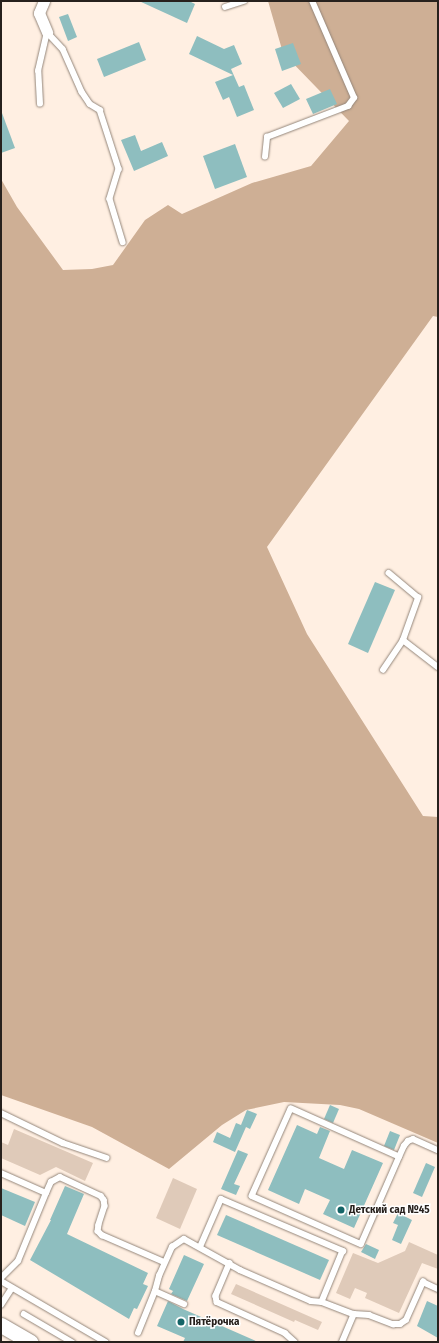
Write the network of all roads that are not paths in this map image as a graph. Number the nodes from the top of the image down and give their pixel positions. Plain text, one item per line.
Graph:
1 (44, 1) edge
2 (244, 1) edge
3 (312, 1) edge
4 (225, 7) dead end
5 (47, 32) junction
6 (40, 104) dead end
7 (265, 157) dead end
8 (123, 242) dead end
9 (389, 574) dead end
10 (404, 640) junction
11 (438, 667) edge
12 (383, 670) dead end
13 (1, 1113) edge
14 (438, 1150) edge
15 (399, 1157) junction
16 (107, 1158) dead end
17 (1, 1173) edge
18 (46, 1192) junction
19 (200, 1247) junction
20 (164, 1262) junction
21 (230, 1263) junction
22 (1, 1278) edge
23 (1, 1281) edge
24 (12, 1288) junction
25 (438, 1289) edge
26 (155, 1291) junction
27 (322, 1302) junction
28 (184, 1304) dead end
29 (1, 1305) edge
30 (24, 1314) dead end
31 (354, 1314) junction
32 (1, 1325) edge
33 (138, 1333) dead end
34 (31, 1342) edge
35 (72, 1342) edge
36 (106, 1342) edge
37 (295, 1342) edge
38 (342, 1342) edge

1 - 5 street
2 - 4 lane
3 - 7 lane
5 - 6 lane
5 - 8 lane
9 - 10 lane
10 - 11 lane
10 - 12 lane
13 - 16 lane
14 - 15 lane
15 - 15 lane
17 - 18 lane
18 - 20 lane
18 - 22 lane
19 - 20 lane
19 - 21 lane
19 - 27 lane
20 - 26 lane
21 - 27 lane
21 - 37 lane
23 - 24 lane
24 - 29 lane
24 - 36 lane
25 - 31 lane
26 - 28 lane
26 - 33 lane
27 - 31 lane
30 - 35 lane
31 - 38 lane
32 - 34 street

